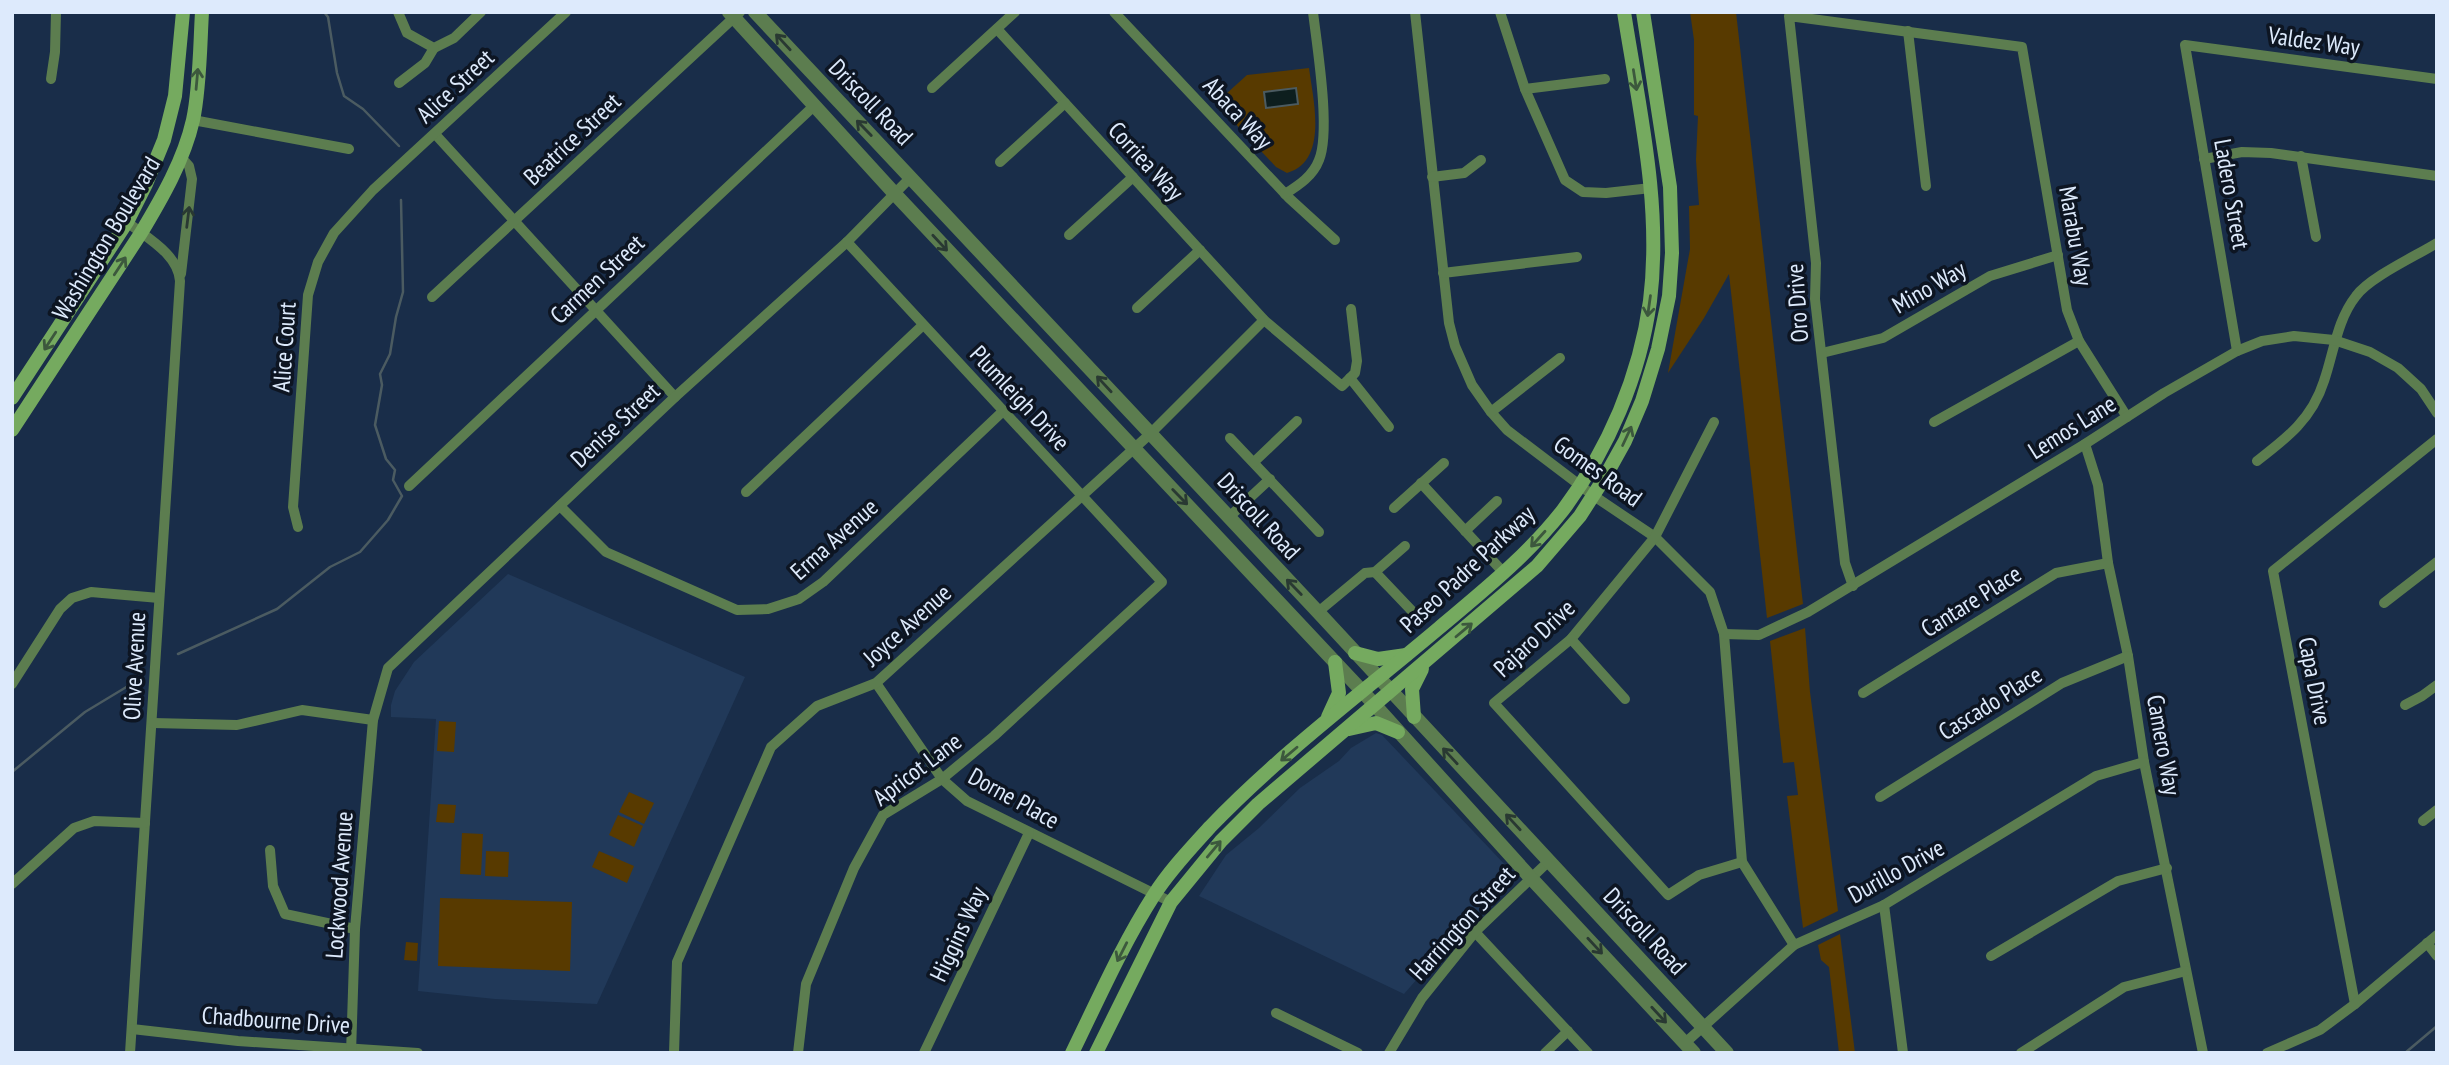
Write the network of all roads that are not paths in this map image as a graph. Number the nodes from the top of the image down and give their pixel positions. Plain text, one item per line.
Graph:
1 (56, 12) edge
2 (183, 12) edge
3 (202, 12) edge
4 (398, 12) edge
5 (481, 12) edge
6 (566, 12) edge
7 (755, 12) edge
8 (1016, 12) edge
9 (1114, 12) edge
10 (1313, 12) edge
11 (1415, 12) edge
12 (1500, 12) edge
13 (1625, 12) edge
14 (1643, 12) edge
15 (735, 14) edge
16 (997, 29) junction
17 (1908, 32) junction
18 (2185, 45) joint
19 (434, 48) junction
20 (51, 79) dead end
21 (1605, 79) dead end
22 (2437, 79) edge
23 (399, 83) dead end
24 (932, 88) dead end
25 (1525, 89) junction
26 (1065, 103) junction
27 (815, 105) junction
28 (193, 120) junction
29 (435, 134) junction
30 (349, 149) dead end
31 (2301, 156) junction
32 (181, 157) junction
33 (2204, 159) junction
34 (1481, 160) dead end
35 (1000, 162) dead end
36 (2437, 176) edge
37 (911, 177) junction
38 (1133, 177) junction
39 (1432, 177) junction
40 (1926, 186) dead end
41 (1651, 188) junction
42 (373, 190) joint
43 (894, 193) junction
44 (1285, 194) junction
45 (514, 221) junction
46 (127, 222) junction
47 (141, 233) junction
48 (1069, 235) dead end
49 (2316, 237) dead end
50 (1335, 240) dead end
51 (847, 242) junction
52 (2437, 243) edge
53 (1200, 250) junction
54 (2058, 255) junction
55 (1577, 257) dead end
56 (1443, 273) junction
57 (1671, 274) junction
58 (180, 281) junction
59 (432, 297) dead end
60 (1136, 308) dead end
61 (595, 309) junction
62 (1351, 309) dead end
63 (1264, 320) junction
64 (923, 325) junction
65 (2334, 340) junction
66 (2079, 341) junction
67 (2237, 351) junction
68 (1822, 353) junction
69 (1560, 358) dead end
70 (1350, 378) junction
71 (676, 397) junction
72 (12, 398) edge
73 (1003, 411) junction
74 (1491, 412) junction
75 (2437, 413) edge
76 (2127, 417) junction
77 (1297, 421) dead end
78 (1714, 422) dead end
79 (1934, 422) dead end
80 (1389, 427) dead end
81 (12, 430) edge
82 (1150, 434) junction
83 (1230, 438) dead end
84 (2437, 439) edge
85 (2085, 444) junction
86 (1133, 448) junction
87 (2257, 461) dead end
88 (1254, 462) junction
89 (1444, 463) dead end
90 (1270, 480) junction
91 (1421, 483) junction
92 (1580, 485) junction
93 (409, 486) dead end
94 (746, 492) dead end
95 (1082, 495) junction
96 (1594, 496) junction
97 (1497, 501) dead end
98 (561, 506) junction
99 (1394, 508) dead end
100 (1228, 518) junction
101 (298, 527) dead end
102 (1465, 531) junction
103 (1319, 532) dead end
104 (1655, 537) junction
105 (1405, 546) dead end
106 (2437, 562) edge
107 (2108, 564) junction
108 (1375, 572) junction
109 (1504, 573) junction
110 (1162, 582) joint
111 (1853, 586) junction
112 (159, 598) junction
113 (2384, 603) dead end
114 (1412, 611) dead end
115 (1318, 612) junction
116 (1724, 634) junction
117 (1572, 639) junction
118 (1355, 653) junction
119 (1408, 654) junction
120 (2128, 656) junction
121 (1427, 661) junction
122 (1335, 662) junction
123 (1378, 679) junction
124 (876, 683) junction
125 (12, 684) edge
126 (2437, 685) edge
127 (1363, 692) junction
128 (1390, 692) junction
129 (1863, 693) dead end
130 (1625, 699) dead end
131 (1374, 705) junction
132 (2405, 705) dead end
133 (1414, 717) junction
134 (373, 720) junction
135 (153, 723) junction
136 (1325, 724) junction
137 (1341, 732) junction
138 (1398, 732) junction
139 (2144, 762) junction
140 (942, 779) junction
141 (1880, 796) dead end
142 (2437, 810) edge
143 (2423, 821) dead end
144 (145, 823) junction
145 (1029, 832) junction
146 (270, 850) dead end
147 (1549, 861) junction
148 (1742, 862) junction
149 (2167, 868) junction
150 (1530, 877) junction
151 (12, 884) edge
152 (1155, 892) junction
153 (1171, 902) junction
154 (1884, 905) junction
155 (355, 929) junction
156 (1475, 932) junction
157 (2437, 935) edge
158 (2427, 943) junction
159 (1794, 945) junction
160 (1991, 956) dead end
161 (2437, 956) edge
162 (2186, 971) junction
163 (2355, 1004) junction
164 (1276, 1013) dead end
165 (1704, 1026) junction
166 (132, 1029) junction
167 (1568, 1031) junction
168 (238, 1041) junction
169 (1690, 1048) edge
170 (351, 1050) edge
171 (130, 1053) edge
172 (237, 1053) edge
173 (418, 1053) edge
174 (674, 1053) edge
175 (798, 1053) edge
176 (924, 1053) edge
177 (1072, 1053) edge
178 (1096, 1053) edge
179 (1358, 1053) edge
180 (1389, 1053) edge
181 (1545, 1053) edge
182 (1588, 1053) edge
183 (1727, 1053) edge
184 (1903, 1053) edge
185 (2021, 1053) edge
186 (2203, 1053) edge
187 (2267, 1053) edge

1 - 20 street
2 - 46 main road, Washington Boulevard
28 -> 3 main road, Washington Boulevard
4 - 19 street
5 - 19 street
6 - 29 street, Alice Street
37 -> 7 street, Driscoll Road
8 - 16 street
9 - 44 street, Abaca Way
10 - 44 street
11 - 39 street, Gomes Road
12 - 25 street
13 -> 41 main road, Paseo Padre Parkway
14 - 57 main road, Paseo Padre Parkway
15 - 27 street, Driscoll Road
15 - 45 street, Beatrice Street
16 - 24 street
16 - 26 street, Corriea Way
17 - 40 street
17 - 54 street, Marabu Way
17 - 68 street, Oro Drive
18 - 22 street, Valdez Way
18 - 33 street, Ladero Street
19 - 23 street
21 - 25 street
25 - 41 street
26 - 35 street
26 - 38 street, Corriea Way
27 - 43 street, Driscoll Road
27 - 61 street, Carmen Street
28 - 30 street
28 - 32 main road, Washington Boulevard
29 - 42 street, Alice Street
29 - 45 street
31 - 33 street
31 - 36 street
31 - 49 street
32 - 47 main road, Washington Boulevard
58 -> 32 street, Olive Avenue
33 - 67 street, Ladero Street
34 - 39 street
37 - 43 street, Denise Street
82 -> 37 street, Driscoll Road
38 - 48 street
38 - 53 street, Corriea Way
39 - 56 street, Gomes Road
41 - 57 main road
41 -> 92 main road, Paseo Padre Parkway
42 - 101 street, Alice Court
43 - 51 street, Denise Street
43 -> 86 street, Driscoll Road
44 - 50 street, Abaca Way
45 - 59 street, Beatrice Street
45 - 61 street
46 - 47 street
46 -> 72 main road, Washington Boulevard
47 - 58 street
81 -> 47 main road, Washington Boulevard
51 - 64 street, Plumleigh Drive
51 - 71 street, Denise Street
52 - 65 street
53 - 60 street
53 - 63 street, Corriea Way
54 - 66 street, Marabu Way
54 - 68 street, Mino Way
55 - 56 street
56 - 74 street, Gomes Road
96 -> 57 main road, Paseo Padre Parkway
58 - 112 street, Olive Avenue
61 - 71 street
61 - 93 street, Carmen Street
62 - 70 street
63 - 70 street, Corriea Way
63 - 82 street, Joyce Avenue
64 - 73 street, Plumleigh Drive
64 - 94 street
65 - 67 street, Lemos Lane
65 - 75 street, Lemos Lane
65 - 87 street
66 - 76 street, Marabu Way
66 - 79 street
67 - 76 street, Lemos Lane
68 - 111 street, Oro Drive
69 - 74 street
70 - 80 street
71 - 98 street, Denise Street
73 - 95 street, Plumleigh Drive
73 - 98 street, Erma Avenue
74 - 92 street, Gomes Road
76 - 85 street, Lemos Lane
77 - 88 street
78 - 104 street, Pajaro Drive
82 - 86 street, Joyce Avenue
82 - 100 street, Driscoll Road
83 - 88 street
84 - 163 street, Capa Drive
85 - 107 street, Camero Way
85 - 111 street, Lemos Lane
86 - 95 street, Joyce Avenue
86 -> 122 street, Driscoll Road
88 - 90 street
89 - 91 street
90 - 100 street
90 - 103 street
91 - 99 street
91 - 102 street
92 - 96 street, Gomes Road
92 -> 109 main road, Paseo Padre Parkway
95 - 110 street, Plumleigh Drive
95 - 124 street, Joyce Avenue
96 - 104 street, Gomes Road
121 -> 96 main road, Paseo Padre Parkway
97 - 102 street
98 - 134 street, Denise Street
115 -> 100 street, Driscoll Road
102 - 109 street
104 - 116 street, Gomes Road
104 - 117 street, Pajaro Drive
105 - 108 street
106 - 113 street
107 - 120 street, Camero Way
107 - 129 street, Cantare Place
108 - 114 street
108 - 115 street
109 - 119 main road, Paseo Padre Parkway
110 - 140 street, Apricot Lane
111 - 116 street, Lemos Lane
112 - 125 street
112 - 135 street, Olive Avenue
115 - 118 street, Driscoll Road
116 - 148 street, Gomes Road
117 - 130 street
117 - 148 street, Pajaro Drive
118 - 119 main road
118 - 123 street, Driscoll Road
119 - 123 main road, Paseo Padre Parkway
120 - 139 street, Camero Way
120 - 141 street, Cascado Place
121 - 128 main road, Paseo Padre Parkway
121 - 133 main road
122 - 127 street, Driscoll Road
122 - 136 main road
123 - 127 main road, Paseo Padre Parkway
123 - 128 street, Driscoll Road
124 - 140 street, Dorne Place
124 - 174 street, Joyce Avenue
126 - 132 street
127 - 131 street, Driscoll Road
127 - 136 main road, Paseo Padre Parkway
128 - 131 main road, Paseo Padre Parkway
128 - 133 street, Driscoll Road
131 - 137 main road, Paseo Padre Parkway
131 - 138 street, Driscoll Road
147 -> 133 street, Driscoll Road
134 - 135 street
134 - 155 street, Lockwood Avenue
135 - 144 street, Olive Avenue
136 -> 152 main road, Paseo Padre Parkway
137 - 138 main road
153 -> 137 main road, Paseo Padre Parkway
138 - 150 street, Driscoll Road
139 - 149 street, Camero Way
139 - 154 street, Durillo Drive
140 - 145 street, Dorne Place
140 - 175 street, Apricot Lane
142 - 143 street
144 - 151 street
144 - 166 street, Olive Avenue
145 - 152 street, Dorne Place
145 - 176 street, Higgins Way
146 - 155 street
147 - 150 street, Harrington Street
147 - 165 street, Driscoll Road
148 - 159 street, Gomes Road
149 - 160 street
149 - 162 street, Camero Way
150 - 156 street, Harrington Street
150 -> 169 street, Driscoll Road
152 - 153 street, Dorne Place
152 -> 177 main road, Paseo Padre Parkway
153 - 178 main road, Paseo Padre Parkway
154 - 159 street, Durillo Drive
154 - 184 street
155 - 170 street, Lockwood Avenue
156 - 167 street
156 - 180 street, Harrington Street
157 - 158 street
158 - 161 street
158 - 163 street
159 - 165 street, Durillo Drive
162 - 185 street
162 - 186 street, Camero Way
163 - 187 street
164 - 179 street
165 - 169 street, Durillo Drive
165 - 183 street, Driscoll Road
166 - 168 street, Chadbourne Drive
166 - 171 street, Olive Avenue
167 - 181 street
167 - 182 street
168 - 170 street, Chadbourne Drive
168 - 172 street
170 - 173 street, Chadbourne Drive

